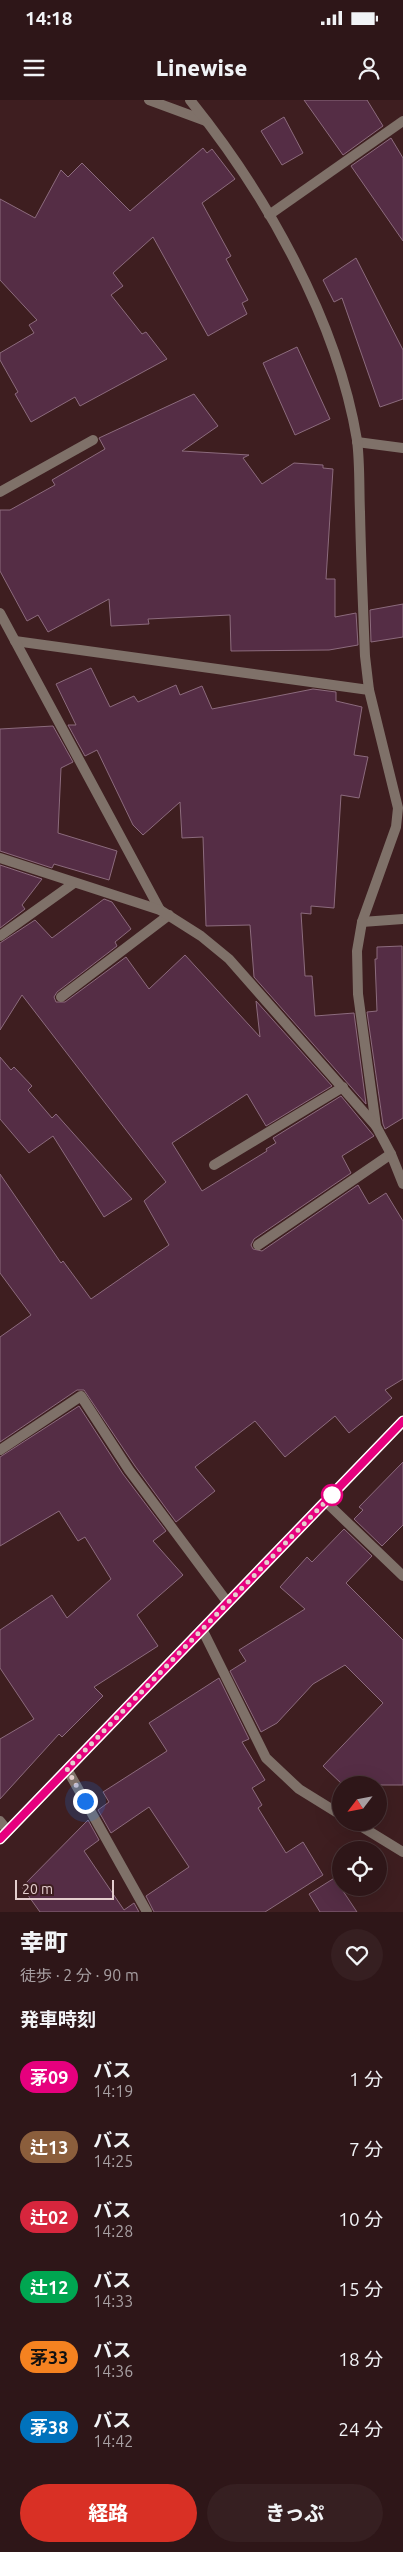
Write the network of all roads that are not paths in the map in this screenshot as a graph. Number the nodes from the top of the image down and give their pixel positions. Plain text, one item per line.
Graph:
1 (149, 100) edge
2 (190, 100) edge
3 (207, 121) junction
4 (403, 121) edge
5 (269, 215) junction
6 (93, 440) dead end
7 (357, 442) junction
8 (403, 448) edge
9 (0, 492) edge
10 (0, 613) edge
11 (15, 641) junction
12 (369, 690) junction
13 (400, 827) edge
14 (0, 858) edge
15 (74, 882) junction
16 (164, 913) junction
17 (403, 919) edge
18 (362, 922) junction
19 (0, 936) edge
20 (61, 997) dead end
21 (342, 1087) junction
22 (376, 1126) junction
23 (391, 1154) junction
24 (214, 1165) dead end
25 (403, 1184) edge
26 (258, 1245) dead end
27 (403, 1421) edge
28 (0, 1450) edge
29 (326, 1502) junction
30 (403, 1576) edge
31 (228, 1602) junction
32 (202, 1629) junction
33 (67, 1769) junction
34 (332, 1809) edge
35 (0, 1820) edge
36 (8, 1831) junction
37 (369, 1831) edge
38 (0, 1839) edge
39 (403, 1852) edge
40 (147, 1912) edge

1 - 3 street
2 - 3 street
3 - 5 street
4 - 5 street
5 - 7 street
6 - 9 street
7 - 8 street
7 - 12 street
10 - 11 street
11 - 12 street
11 - 16 street
12 - 13 street
13 - 18 street
14 - 15 street
15 - 16 street
15 - 19 street
16 - 20 street
16 - 21 street
17 - 18 street
18 - 22 street
21 - 22 street
21 - 24 street
22 - 23 street
23 - 25 street
23 - 26 street
27 - 29 main road
28 - 31 street
29 - 30 street
29 - 31 main road
31 - 32 main road
32 - 33 main road
32 - 34 street
33 - 36 main road
33 - 40 street
35 - 36 street
36 - 38 main road
37 - 39 street

